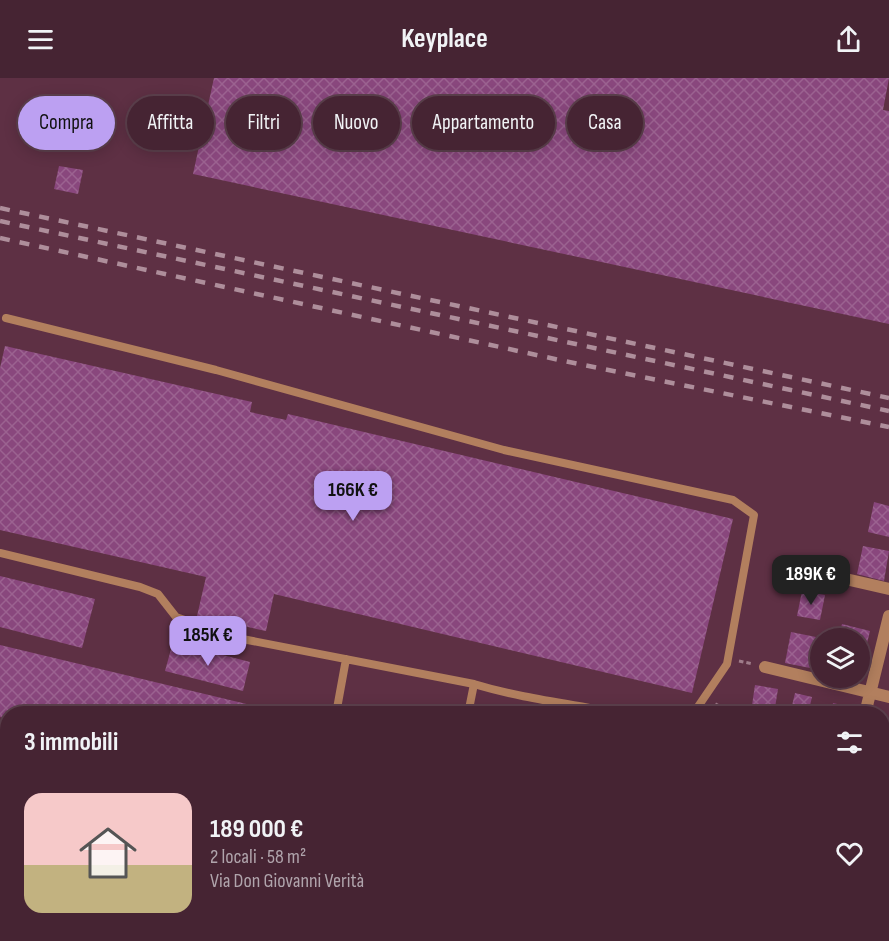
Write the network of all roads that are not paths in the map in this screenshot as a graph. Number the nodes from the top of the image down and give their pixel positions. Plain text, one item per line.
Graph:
1 (6, 318) dead end
2 (0, 553) edge
3 (806, 570) dead end
4 (889, 589) edge
5 (889, 616) edge
6 (346, 659) junction
7 (763, 667) road end
8 (474, 684) junction
9 (871, 693) junction
10 (889, 697) edge
11 (337, 706) edge
12 (470, 706) edge
13 (585, 706) edge
14 (698, 706) edge
15 (867, 706) edge

1 - 14 lane
2 - 6 lane
3 - 4 street
5 - 9 street
6 - 8 lane
6 - 11 lane
7 - 9 street
8 - 12 lane
8 - 13 lane
9 - 10 street
9 - 15 street

